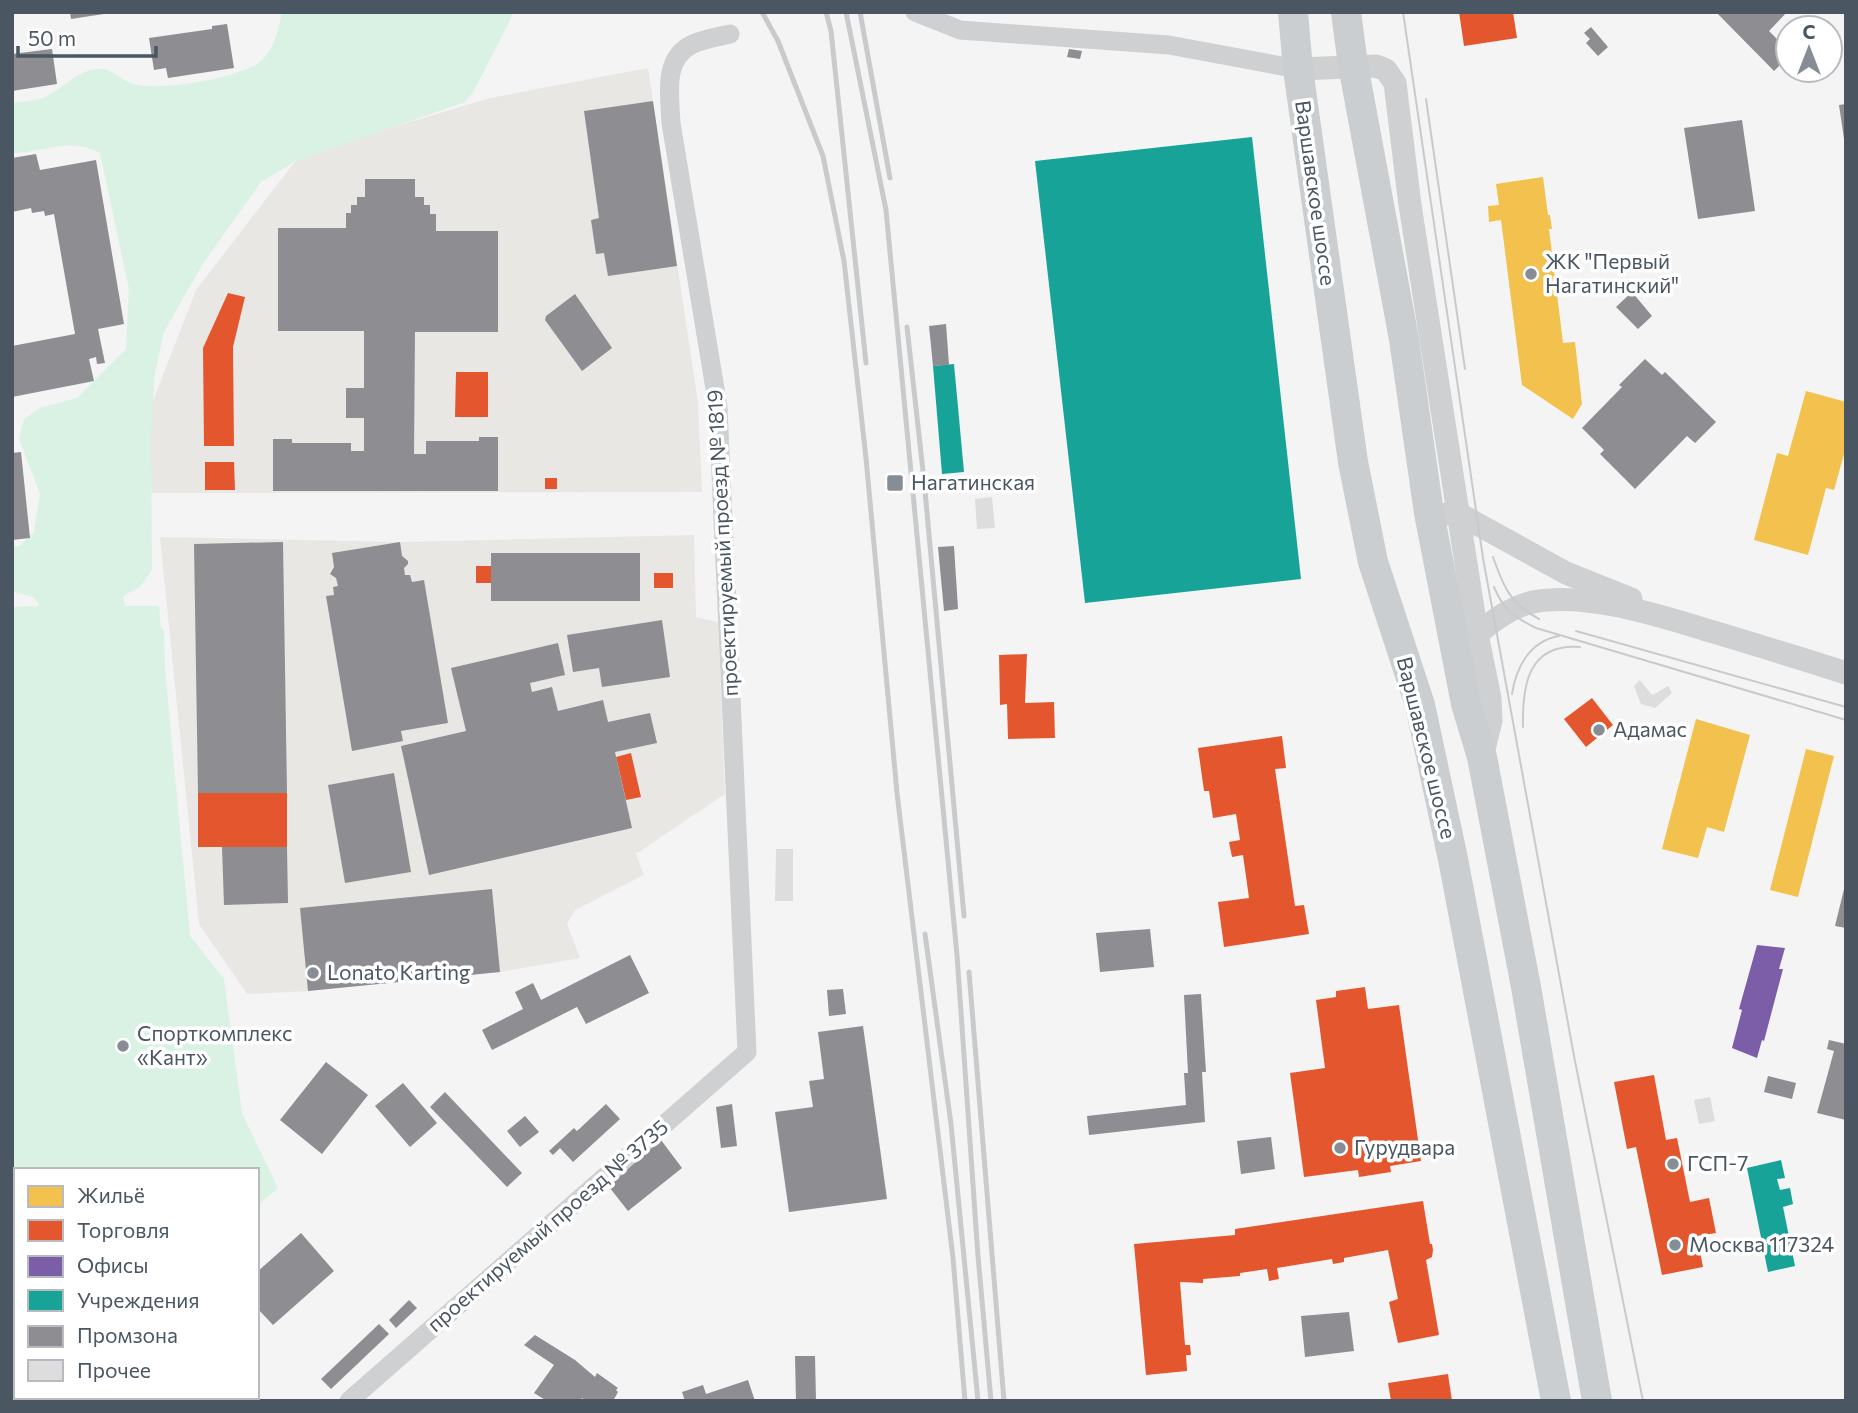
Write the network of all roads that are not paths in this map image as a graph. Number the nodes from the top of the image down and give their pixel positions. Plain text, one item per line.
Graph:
1 (915, 12) edge
2 (1293, 12) edge
3 (1346, 12) edge
4 (730, 34) dead end
5 (1353, 65) junction
6 (1298, 69) junction
7 (1429, 513) junction
8 (1459, 514) junction
9 (1661, 617) junction
10 (1477, 634) junction
11 (1846, 673) edge
12 (1482, 757) junction
13 (747, 1052) joint
14 (349, 1401) edge
15 (1556, 1401) edge
16 (1597, 1401) edge

1 - 6 street
2 - 6 main road, Варшавское шоссе
3 - 5 main road
4 - 13 street, проектируемый проезд № 1819
5 - 6 street
5 - 7 main road
5 - 8 street
6 - 15 main road, Варшавское шоссе
7 - 8 street
7 - 12 main road
8 - 9 street
8 - 10 street
9 - 10 street
9 - 11 street
10 - 12 street
12 - 16 main road
13 - 14 street, проектируемый проезд № 3735

